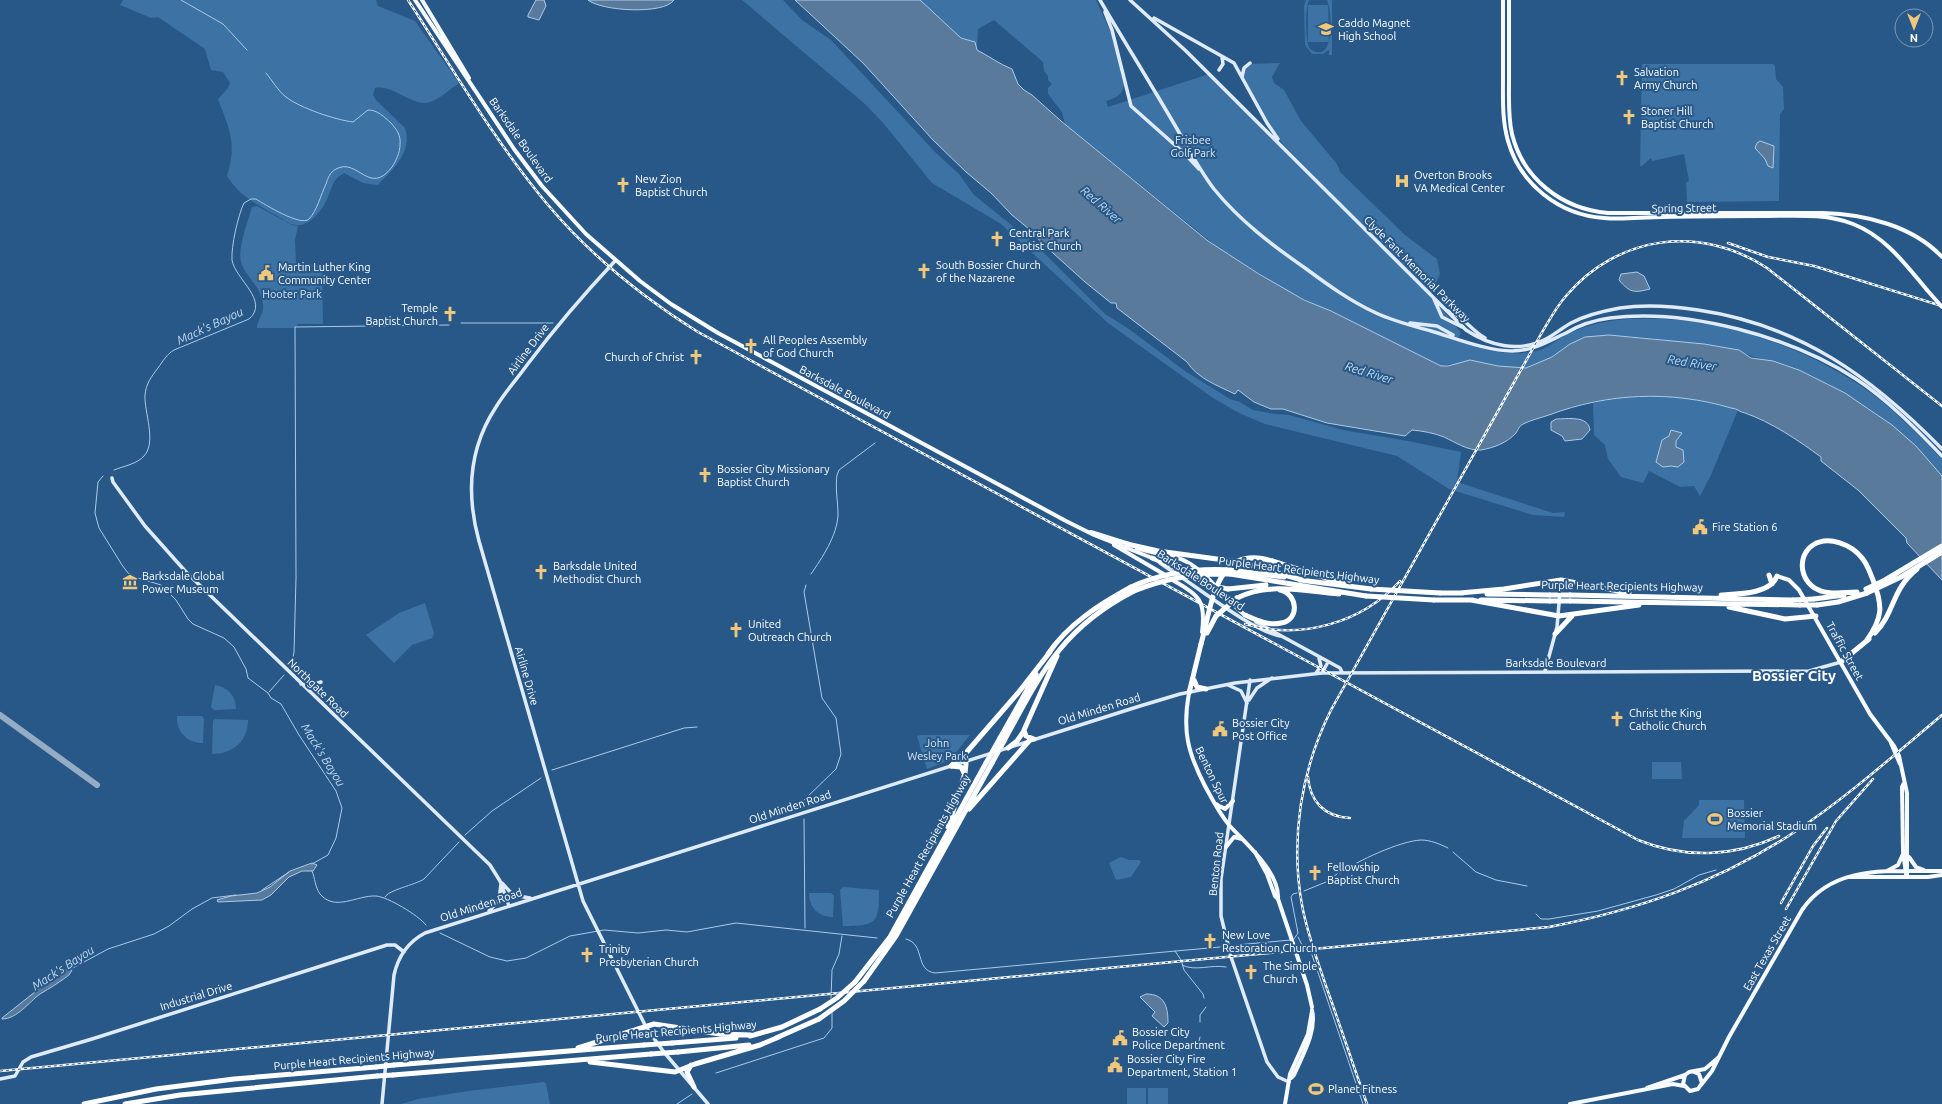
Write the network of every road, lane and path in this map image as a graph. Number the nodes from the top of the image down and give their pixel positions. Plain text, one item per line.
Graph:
1 (415, 0) edge
2 (422, 0) edge
3 (1100, 0) edge
4 (1130, 0) edge
5 (1503, 0) edge
6 (1509, 0) edge
7 (1139, 7) junction
8 (436, 21) junction
9 (431, 24) junction
10 (1222, 57) junction
11 (1503, 60) junction
12 (1509, 60) junction
13 (1250, 63) dead end
14 (1219, 70) dead end
15 (1242, 78) junction
16 (470, 82) junction
17 (1290, 154) junction
18 (1207, 179) junction
19 (1940, 255) edge
20 (615, 261) junction
21 (1432, 295) junction
22 (1446, 308) junction
23 (1942, 308) edge
24 (1393, 319) junction
25 (1466, 330) junction
26 (1472, 343) junction
27 (1500, 346) junction
28 (1942, 450) edge
29 (1942, 456) edge
30 (112, 480) dead end
31 (1089, 532) junction
32 (1102, 538) junction
33 (1128, 544) junction
34 (1942, 546) edge
35 (1942, 552) edge
36 (1152, 558) junction
37 (1927, 561) junction
38 (1231, 572) junction
39 (1769, 575) dead end
40 (1777, 576) joint
41 (1302, 580) junction
42 (1561, 580) junction
43 (1772, 584) junction
44 (1132, 589) junction
45 (1369, 589) junction
46 (1867, 591) junction
47 (1249, 592) junction
48 (1317, 592) junction
49 (1857, 592) junction
50 (1460, 593) junction
51 (1366, 596) junction
52 (1645, 596) junction
53 (1550, 598) junction
54 (1570, 598) junction
55 (1700, 598) junction
56 (1471, 600) junction
57 (1668, 603) junction
58 (1718, 604) junction
59 (1576, 614) junction
60 (1245, 615) junction
61 (1559, 616) junction
62 (1816, 616) junction
63 (1555, 634) junction
64 (1071, 635) junction
65 (1280, 636) junction
66 (1867, 640) junction
67 (1201, 646) junction
68 (1050, 652) junction
69 (1316, 656) junction
70 (1328, 662) junction
71 (1841, 662) junction
72 (1545, 671) junction
73 (1342, 672) junction
74 (1315, 673) junction
75 (1322, 673) junction
76 (1274, 677) junction
77 (1194, 680) junction
78 (1250, 680) junction
79 (321, 682) dead end
80 (301, 684) junction
81 (1227, 685) junction
82 (1206, 689) junction
83 (1189, 693) junction
84 (1247, 704) junction
85 (1024, 730) junction
86 (1002, 739) junction
87 (1031, 740) junction
88 (1014, 746) junction
89 (1008, 748) junction
90 (966, 753) junction
91 (1016, 755) junction
92 (966, 761) junction
93 (989, 763) junction
94 (951, 766) junction
95 (964, 773) junction
96 (1904, 783) junction
97 (1233, 801) junction
98 (1214, 802) junction
99 (960, 820) junction
100 (1229, 825) junction
101 (945, 838) junction
102 (1244, 840) junction
103 (1226, 847) junction
104 (1903, 851) junction
105 (1908, 855) junction
106 (1942, 871) edge
107 (1867, 872) junction
108 (1882, 872) junction
109 (1907, 872) junction
110 (1932, 872) junction
111 (1942, 875) edge
112 (1850, 877) junction
113 (1907, 877) junction
114 (1856, 878) junction
115 (1867, 878) junction
116 (501, 882) junction
117 (577, 884) junction
118 (533, 898) junction
119 (509, 906) junction
120 (488, 912) junction
121 (404, 952) junction
122 (646, 1027) junction
123 (752, 1035) junction
124 (779, 1037) junction
125 (544, 1053) junction
126 (1719, 1057) junction
127 (566, 1061) junction
128 (695, 1064) junction
129 (678, 1070) junction
130 (1694, 1072) junction
131 (1685, 1075) junction
132 (0, 1079) edge
133 (1290, 1080) junction
134 (1701, 1085) junction
135 (1684, 1086) junction
136 (694, 1087) junction
137 (1641, 1090) junction
138 (383, 1096) junction
139 (84, 1104) edge
140 (125, 1104) edge
141 (379, 1104) edge
142 (383, 1104) edge
143 (708, 1104) edge
144 (1286, 1104) edge
145 (1570, 1104) edge

1 - 9 main road, Barksdale Boulevard
2 - 8 main road, Barksdale Boulevard
3 - 18 main road, Clyde Fant Memorial Parkway
3 - 18 main road
4 - 7 main road, Clyde Fant Memorial Parkway
5 - 11 main road, Spring Street
6 - 12 main road, Spring Street
7 - 10 main road
7 - 17 main road, Clyde Fant Memorial Parkway
8 - 9 main road
8 - 16 main road, Barksdale Boulevard
9 - 16 main road, Barksdale Boulevard
10 - 14 main road
10 - 15 main road
11 - 12 main road
11 - 23 main road, Spring Street, bridge
12 - 19 main road, Spring Street
13 - 15 main road
15 - 17 main road
16 - 20 main road, Barksdale Boulevard
17 - 21 main road, Clyde Fant Memorial Parkway
18 - 24 main road, Clyde Fant Memorial Parkway
20 - 31 main road, Barksdale Boulevard
20 - 117 main road, Airline Drive
21 - 22 main road, Clyde Fant Memorial Parkway
21 - 25 main road
22 - 25 main road, Clyde Fant Memorial Parkway
22 - 27 main road
24 - 26 main road, Clyde Fant Memorial Parkway
24 - 26 main road
25 - 27 main road, Clyde Fant Memorial Parkway
26 - 29 main road, Clyde Fant Memorial Parkway
27 - 28 main road, Clyde Fant Memorial Parkway
30 - 80 main road, Northgate Road
31 - 32 main road, Barksdale Boulevard
31 - 33 main road, Barksdale Boulevard
32 - 36 main road, Barksdale Boulevard
32 - 67 main road, bridge
33 - 41 highway
33 - 60 main road, Barksdale Boulevard
34 - 46 highway, Purple Heart Recipients Highway, bridge
35 - 37 highway, Purple Heart Recipients Highway, bridge
36 - 48 highway, bridge
36 - 65 main road, Barksdale Boulevard
37 - 46 highway, Purple Heart Recipients Highway, bridge
37 - 66 highway, bridge
38 - 41 highway, Purple Heart Recipients Highway
38 - 44 highway, Purple Heart Recipients Highway, bridge
38 - 51 highway, Purple Heart Recipients Highway
39 - 43 highway
40 - 43 highway
40 - 62 main road, Traffic Street
41 - 45 highway, Purple Heart Recipients Highway
42 - 50 highway
42 - 52 highway
42 - 61 main road
43 - 55 highway
44 - 64 highway, Purple Heart Recipients Highway
44 - 68 highway, Purple Heart Recipients Highway
45 - 50 highway, Purple Heart Recipients Highway, bridge
45 - 67 highway, bridge
46 - 49 highway, Purple Heart Recipients Highway
46 - 58 highway, Purple Heart Recipients Highway, bridge
47 - 48 highway
47 - 60 highway
47 - 67 highway, bridge
48 - 51 highway
49 - 55 highway, Purple Heart Recipients Highway, bridge
49 - 66 highway
50 - 53 highway, Purple Heart Recipients Highway
51 - 56 highway, Purple Heart Recipients Highway, bridge
52 - 54 highway, Purple Heart Recipients Highway
52 - 55 highway, Purple Heart Recipients Highway
53 - 54 highway, Purple Heart Recipients Highway, bridge
53 - 56 highway, Purple Heart Recipients Highway
54 - 57 highway, Purple Heart Recipients Highway
56 - 61 highway
57 - 58 highway, Purple Heart Recipients Highway
57 - 59 highway
58 - 62 highway
59 - 61 highway
59 - 63 highway
60 - 65 main road, Barksdale Boulevard
61 - 63 main road
62 - 71 main road, Traffic Street
63 - 72 main road
64 - 85 highway
64 - 86 highway, Purple Heart Recipients Highway
65 - 69 main road, Barksdale Boulevard
66 - 71 highway
67 - 77 highway
67 - 83 highway
68 - 86 highway, Purple Heart Recipients Highway
68 - 90 highway
69 - 70 main road, Barksdale Boulevard
69 - 74 main road
70 - 73 main road, Barksdale Boulevard
70 - 75 main road
71 - 72 main road, Barksdale Boulevard
71 - 96 main road, Traffic Street
72 - 73 main road, Barksdale Boulevard
73 - 75 main road, Old Minden Road
74 - 75 main road, Old Minden Road
74 - 76 main road, Old Minden Road
76 - 78 main road, Old Minden Road
76 - 84 main road
77 - 82 highway
77 - 83 highway
78 - 81 main road, Old Minden Road
78 - 84 main road, Benton Road
79 - 80 main road
80 - 116 main road, Northgate Road
81 - 82 main road, Old Minden Road
81 - 84 main road
82 - 83 main road, Old Minden Road
83 - 87 main road, Old Minden Road
83 - 98 main road, Benton Spur
84 - 97 main road, Benton Road
85 - 87 highway
85 - 89 highway
86 - 93 highway, Purple Heart Recipients Highway, bridge
87 - 88 main road, Old Minden Road
87 - 91 highway
88 - 89 main road, Old Minden Road
88 - 91 highway
89 - 92 main road, Old Minden Road
90 - 92 highway
90 - 94 highway
91 - 99 highway
92 - 94 main road, Old Minden Road
92 - 95 highway
93 - 99 highway, Purple Heart Recipients Highway
93 - 101 highway, Purple Heart Recipients Highway
94 - 95 highway
94 - 117 main road, Old Minden Road
95 - 101 highway
96 - 104 main road, Traffic Street
96 - 105 main road, Traffic Street
97 - 98 main road
97 - 100 main road, Benton Road
98 - 100 main road, Benton Spur
99 - 124 highway, Purple Heart Recipients Highway, bridge
100 - 102 main road, Benton Spur
100 - 103 main road, Benton Road
101 - 123 highway, Purple Heart Recipients Highway, bridge
102 - 103 main road
102 - 133 main road, Benton Spur, bridge
103 - 133 main road, Benton Road
104 - 108 main road
104 - 109 main road, Traffic Street
105 - 109 main road, Traffic Street
105 - 110 main road
106 - 110 main road, East Texas Street
107 - 108 main road, East Texas Street
107 - 112 main road, East Texas Street
107 - 114 main road
108 - 109 main road, East Texas Street
108 - 115 main road
109 - 110 main road, East Texas Street
109 - 113 main road, Traffic Street
111 - 113 main road
112 - 114 main road
112 - 126 main road, East Texas Street
113 - 115 main road
114 - 115 main road
116 - 118 main road
116 - 119 main road, Northgate Road
116 - 120 main road
117 - 118 main road, Old Minden Road
117 - 122 main road, Airline Drive
118 - 119 main road, Old Minden Road
119 - 120 main road, Old Minden Road
120 - 121 main road, Old Minden Road
121 - 132 main road, Industrial Drive
121 - 138 main road, Old Minden Road
122 - 123 highway
122 - 125 highway
122 - 129 main road, Airline Drive
123 - 125 highway, Purple Heart Recipients Highway, bridge
124 - 127 highway, Purple Heart Recipients Highway, bridge
124 - 128 highway
125 - 139 highway, Purple Heart Recipients Highway, bridge
126 - 130 main road, East Texas Street
126 - 134 main road, East Texas Street
127 - 129 highway
127 - 140 highway, Purple Heart Recipients Highway, bridge
128 - 129 highway
128 - 136 highway
129 - 136 main road, Airline Drive
130 - 131 main road, East Texas Street
130 - 134 main road
131 - 135 main road
131 - 137 main road, East Texas Street
133 - 144 main road
134 - 135 main road, East Texas Street
135 - 137 main road, East Texas Street
136 - 143 main road, Airline Drive
137 - 145 main road, East Texas Street
138 - 141 main road
138 - 142 main road, Old Minden Road

